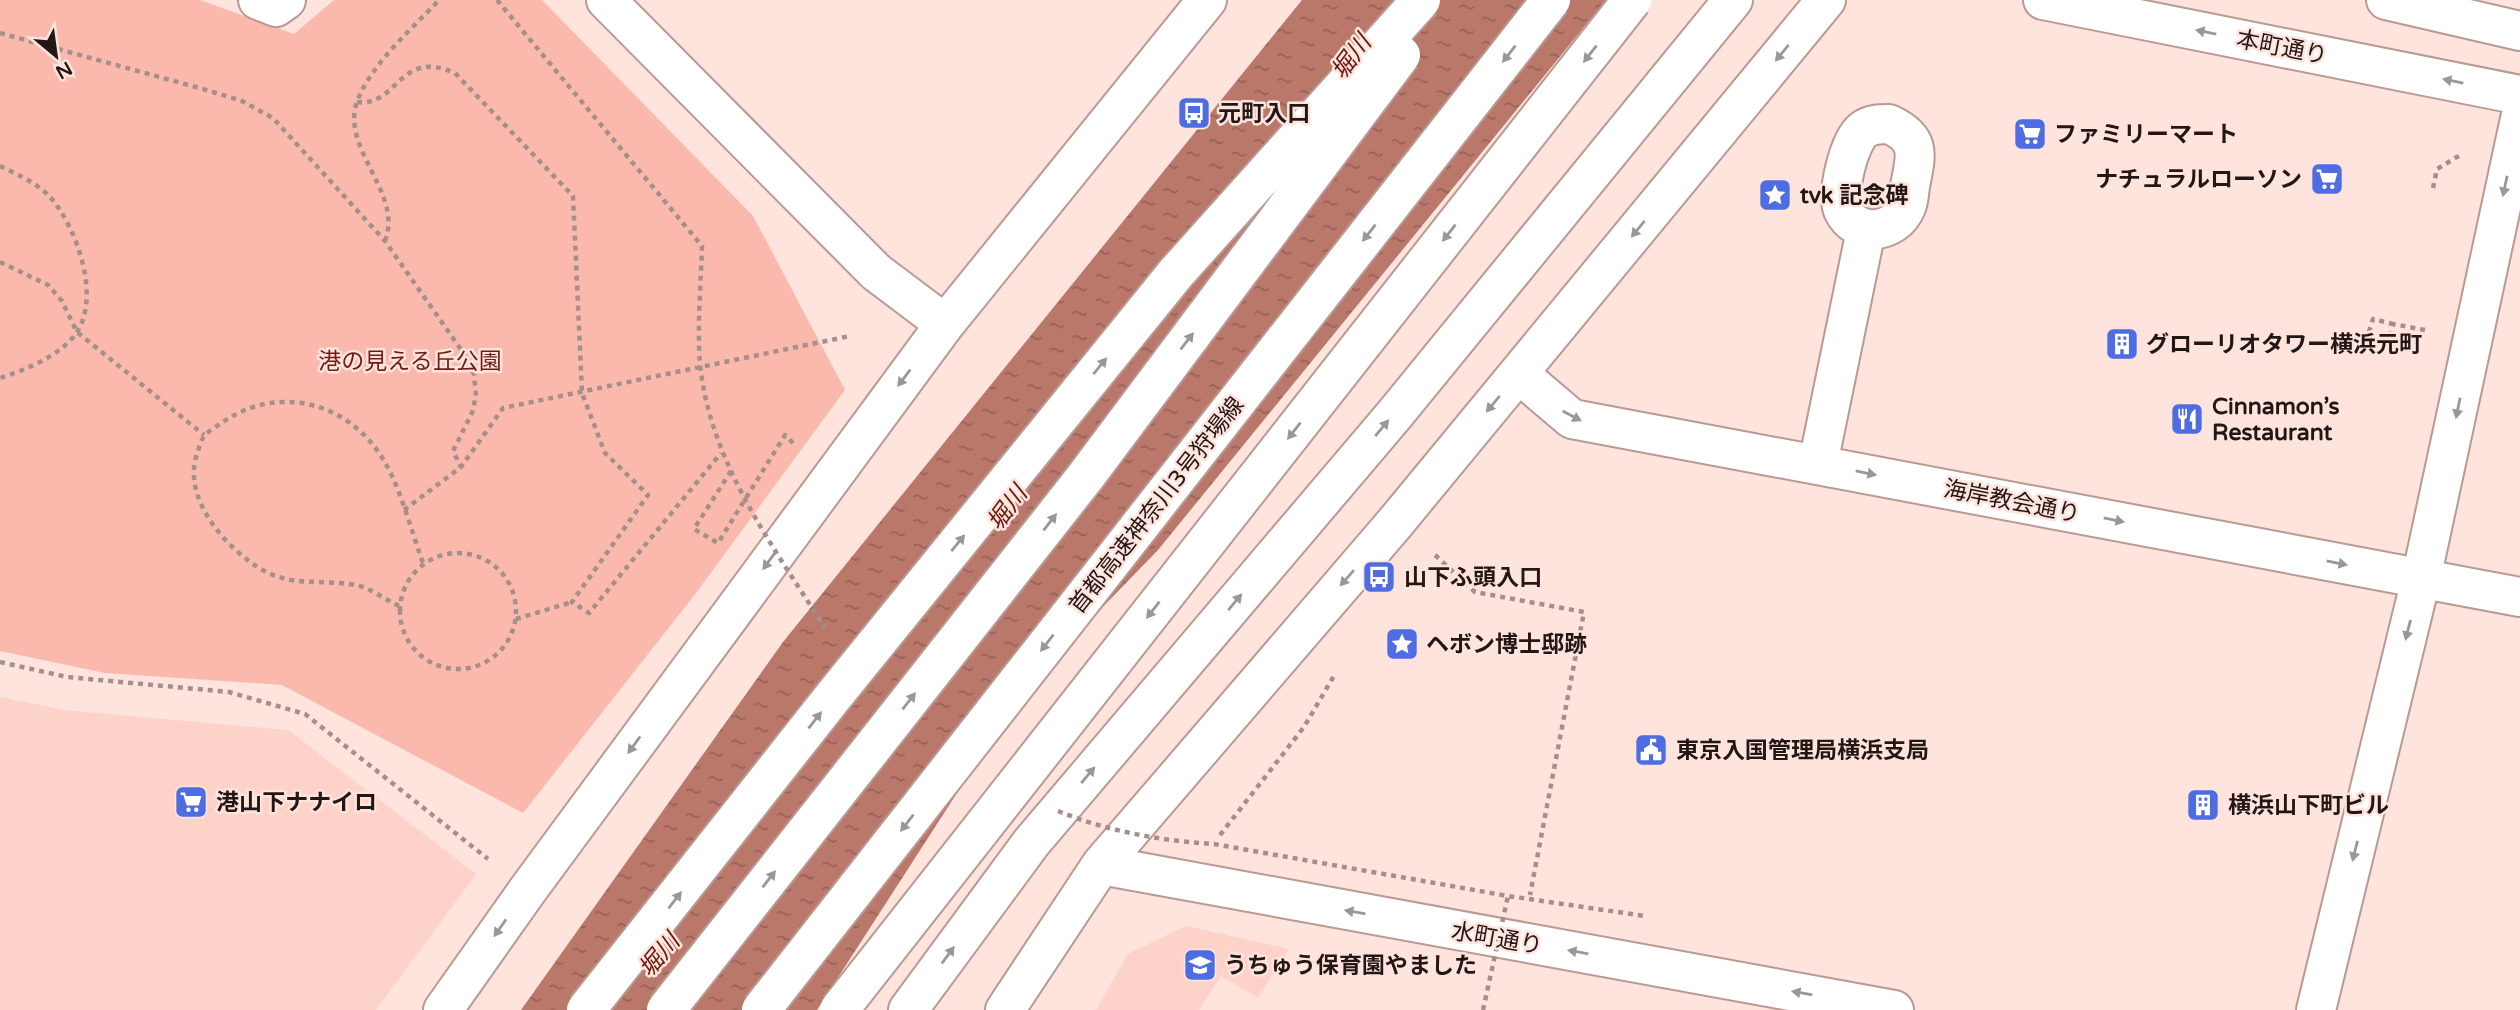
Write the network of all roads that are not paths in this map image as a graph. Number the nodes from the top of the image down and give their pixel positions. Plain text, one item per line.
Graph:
1 (257, 0) edge
2 (286, 0) edge
3 (606, 0) edge
4 (1207, 0) edge
5 (1421, 0) edge
6 (1443, 0) edge
7 (1551, 0) edge
8 (1632, 0) edge
9 (1733, 0) edge
10 (1826, 0) edge
11 (2043, 0) edge
12 (2386, 0) edge
13 (2520, 31) edge
14 (2520, 94) edge
15 (2520, 119) edge
16 (1866, 230) dead end
17 (945, 324) junction
18 (1519, 374) junction
19 (1818, 464) junction
20 (2421, 579) junction
21 (2520, 597) edge
22 (1101, 865) junction
23 (443, 1010) edge
24 (586, 1010) edge
25 (666, 1010) edge
26 (761, 1010) edge
27 (839, 1010) edge
28 (908, 1010) edge
29 (1004, 1010) edge
30 (1894, 1010) edge
31 (2316, 1010) edge

1 - 2 main road
3 - 17 main road
4 - 17 main road
24 -> 5 main road, bridge
25 -> 6 main road, bridge
7 -> 26 main road, 首都高速神奈川3号狩場線, bridge
8 -> 27 main road, bridge
28 -> 9 main road
10 -> 18 main road
14 -> 11 main road, 本町通り
12 - 13 main road
15 -> 20 main road
16 - 19 main road
17 -> 23 main road
18 -> 19 main road, 海岸教会通り
18 -> 22 main road
19 -> 20 main road, 海岸教会通り
20 - 21 main road, 海岸教会通り
20 -> 31 main road
22 - 29 main road
30 -> 22 main road, 水町通り

